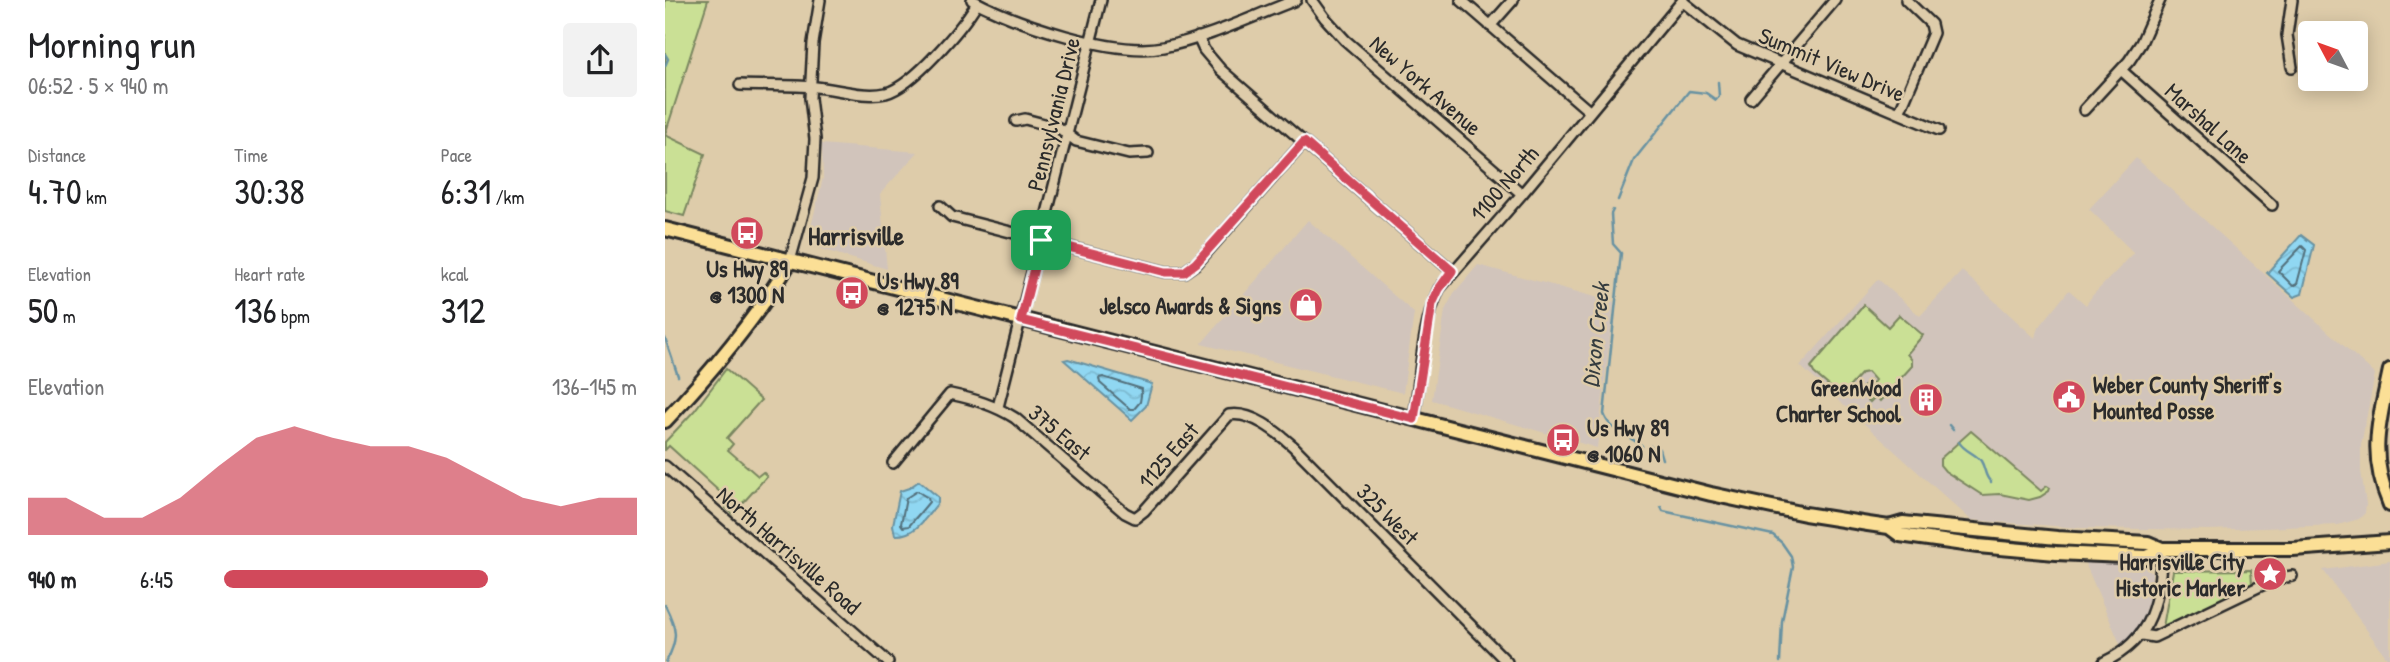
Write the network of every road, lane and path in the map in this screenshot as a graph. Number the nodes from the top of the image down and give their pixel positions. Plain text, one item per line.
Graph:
1 (820, 0) edge
2 (1101, 0) edge
3 (1296, 0) edge
4 (1312, 0) edge
5 (1461, 0) edge
6 (1513, 0) edge
7 (1835, 0) edge
8 (1906, 0) edge
9 (2160, 0) edge
10 (2292, 0) edge
11 (974, 1) edge
12 (1682, 1) edge
13 (1490, 26) junction
14 (1198, 37) junction
15 (1091, 41) junction
16 (1780, 65) junction
17 (2292, 67) dead end
18 (2121, 70) junction
19 (740, 85) dead end
20 (810, 87) junction
21 (1751, 99) dead end
22 (2084, 110) dead end
23 (1589, 111) junction
24 (1899, 113) junction
25 (1016, 121) dead end
26 (1939, 130) dead end
27 (1067, 134) junction
28 (1304, 142) junction
29 (1148, 153) dead end
30 (1522, 194) junction
31 (2272, 205) dead end
32 (940, 206) dead end
33 (665, 229) edge
34 (1041, 240) junction
35 (790, 261) junction
36 (1452, 271) junction
37 (1021, 320) junction
38 (2390, 370) edge
39 (998, 407) junction
40 (1229, 415) joint
41 (1414, 419) junction
42 (665, 421) edge
43 (893, 463) dead end
44 (665, 466) edge
45 (2390, 505) edge
46 (1135, 518) joint
47 (2390, 542) edge
48 (2162, 549) junction
49 (2293, 576) dead end
50 (2142, 635) junction
51 (887, 662) edge
52 (1507, 662) edge
53 (2104, 662) edge

1 - 20 street
2 - 15 street, Pennsylvania Drive
3 - 14 street
4 - 30 street, New York Avenue
5 - 13 street
6 - 13 street
7 - 16 street
8 - 24 street
9 - 18 street
10 - 17 street
11 - 15 street
11 - 20 street
12 - 16 street, Summit View Drive
12 - 23 street, 1100 North
13 - 23 street
14 - 15 street
14 - 28 street
15 - 27 street, Pennsylvania Drive
16 - 21 street
16 - 24 street, Summit View Drive
18 - 22 street
18 - 31 street, Marshal Lane
19 - 20 street
20 - 35 street
23 - 30 street, 1100 North
24 - 26 street, Summit View Drive
25 - 27 street
27 - 29 street
27 - 34 street, Pennsylvania Drive
28 - 34 street
28 - 36 street
30 - 36 street, 1100 North
32 - 34 street
33 - 35 main road
34 - 37 street, Pennsylvania Drive
35 - 37 main road
35 - 42 main road
36 - 41 street, 1100 North
37 - 39 street, Pennsylvania Drive
37 - 41 main road
38 - 45 main road
39 - 43 street, 375 East
39 - 46 street, 375 East
40 - 46 street, 1125 East
40 - 52 street, 325 West
41 - 48 main road
44 - 51 street, North Harrisville Road
47 - 48 main road
48 - 50 street
49 - 50 street
50 - 53 street

